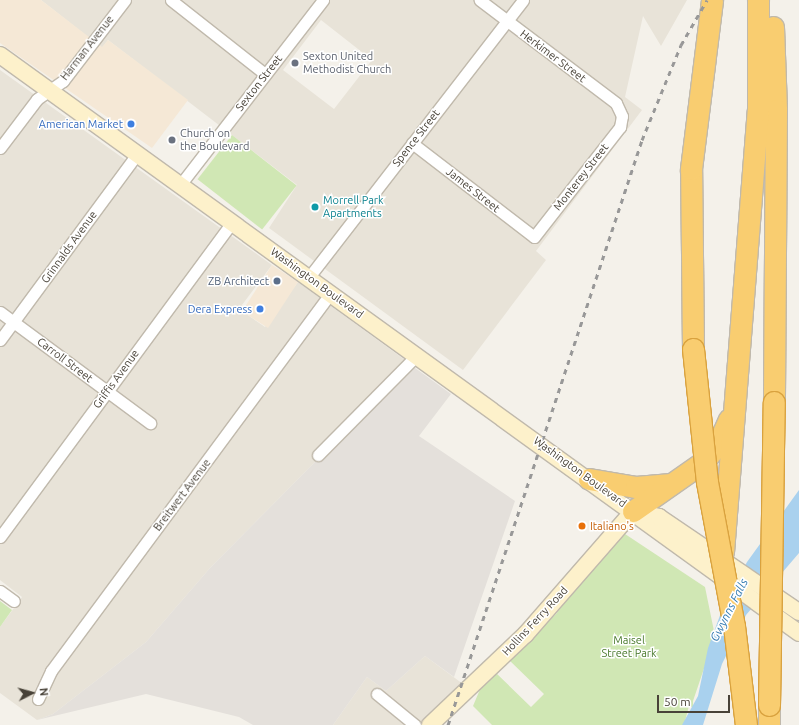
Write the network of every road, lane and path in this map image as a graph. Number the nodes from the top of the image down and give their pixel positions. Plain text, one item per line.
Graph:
1 (125, 0) edge
2 (171, 0) edge
3 (322, 0) edge
4 (480, 0) edge
5 (523, 0) edge
6 (712, 0) edge
7 (762, 2) edge
8 (507, 22) junction
9 (0, 55) edge
10 (265, 74) junction
11 (48, 89) junction
12 (622, 116) joint
13 (412, 143) junction
14 (0, 148) edge
15 (137, 154) junction
16 (180, 185) junction
17 (232, 222) junction
18 (534, 237) joint
19 (309, 277) junction
20 (331, 293) junction
21 (0, 312) edge
22 (14, 322) junction
23 (0, 340) edge
24 (417, 355) junction
25 (107, 391) junction
26 (735, 398) junction
27 (150, 423) dead end
28 (318, 455) dead end
29 (589, 479) junction
30 (675, 483) junction
31 (633, 510) junction
32 (0, 537) edge
33 (725, 570) junction
34 (0, 591) edge
35 (14, 602) dead end
36 (799, 612) edge
37 (799, 633) edge
38 (377, 694) dead end
39 (38, 699) dead end
40 (769, 715) edge
41 (415, 725) edge
42 (430, 725) edge
43 (746, 725) edge

1 - 11 street, Harman Avenue
2 - 10 street
3 - 10 street, Sexton Street
4 - 8 street, Herkimer Street
5 - 8 street, Spence Street
6 - 43 highway, bridge
7 - 26 highway
7 - 40 highway, bridge
8 - 12 street, Herkimer Street
8 - 13 street, Spence Street
9 - 11 main road, Washington Boulevard
10 - 16 street, Sexton Street
11 - 14 street, Harman Avenue
11 - 15 main road, Washington Boulevard
12 - 18 street, Monterey Street
13 - 18 street, James Street
13 - 19 street, Spence Street
15 - 16 main road, Washington Boulevard
15 - 22 street, Grinnalds Avenue
16 - 17 main road, Washington Boulevard
17 - 19 main road, Washington Boulevard
17 - 25 street, Griffis Avenue
19 - 20 main road, Washington Boulevard
20 - 24 main road, Washington Boulevard
20 - 39 street, Breitwert Avenue
21 - 22 street, Carroll Street
22 - 23 street, Grinnalds Avenue
22 - 25 street, Carroll Street
24 - 28 street
24 - 29 main road, Washington Boulevard
25 - 27 street, Carroll Street
25 - 32 street, Griffis Avenue
26 - 30 highway
26 - 33 highway
29 - 30 highway
29 - 31 main road, Washington Boulevard
30 - 31 highway
31 - 33 main road, Washington Boulevard
31 - 42 main road, Hollins Ferry Road
33 - 36 main road, Washington Boulevard
33 - 37 main road, Washington Boulevard
34 - 35 street
38 - 41 street

